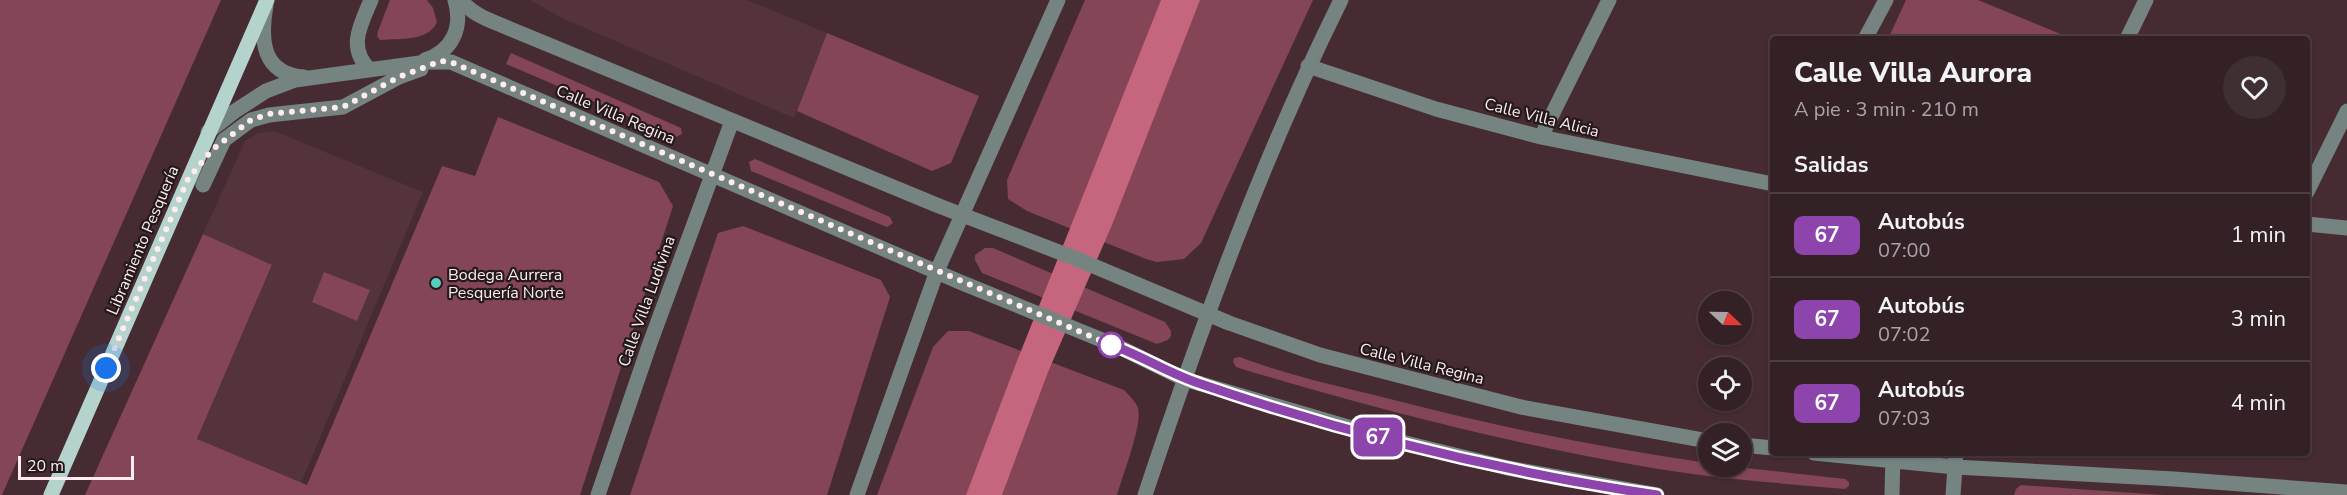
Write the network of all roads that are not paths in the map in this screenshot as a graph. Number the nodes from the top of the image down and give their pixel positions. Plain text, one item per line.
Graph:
1 (268, 0) edge
2 (371, 0) edge
3 (455, 0) edge
4 (461, 0) edge
5 (1341, 0) edge
6 (1609, 0) edge
7 (1886, 0) edge
8 (2146, 0) edge
9 (1053, 5) edge
10 (1867, 36) edge
11 (2128, 36) edge
12 (441, 61) junction
13 (408, 64) junction
14 (1308, 66) junction
15 (369, 69) junction
16 (305, 77) junction
17 (2347, 111) edge
18 (732, 121) junction
19 (208, 132) junction
20 (1541, 137) junction
21 (224, 140) junction
22 (712, 175) junction
23 (188, 179) junction
24 (1770, 183) edge
25 (203, 185) dead end
26 (2310, 186) edge
27 (972, 191) junction
28 (939, 206) junction
29 (961, 215) junction
30 (984, 223) junction
31 (2310, 224) edge
32 (2347, 228) edge
33 (950, 242) junction
34 (918, 264) junction
35 (937, 271) junction
36 (960, 282) junction
37 (1218, 287) junction
38 (928, 296) junction
39 (1184, 304) junction
40 (1209, 315) junction
41 (1229, 323) junction
42 (1197, 346) junction
43 (1160, 367) junction
44 (1184, 379) junction
45 (1205, 386) junction
46 (1176, 403) junction
47 (1698, 439) edge
48 (1752, 446) edge
49 (1770, 448) edge
50 (1861, 456) edge
51 (1893, 458) edge
52 (1956, 460) edge
53 (2347, 492) edge
54 (51, 495) edge
55 (598, 495) edge
56 (857, 495) edge
57 (1145, 495) edge
58 (1657, 495) edge
59 (1892, 495) edge
60 (1953, 495) edge

1 - 16 street
1 - 19 main road, Libramiento Pesquería
2 - 15 street
3 - 13 street
4 - 18 street
5 - 14 street
6 - 20 street
7 - 10 street
8 - 11 street
9 - 27 street
12 - 13 street, Calle Villa Regina
12 - 21 street
12 - 22 street, Calle Villa Regina
13 - 15 street, Calle Villa Regina
14 - 20 street, Calle Villa Alicia
14 - 37 street
15 - 16 street, Calle Villa Regina
16 - 19 street, Calle Villa Regina
17 - 26 street
18 - 22 street, Calle Villa Ludivina
18 - 28 street
19 - 23 main road, Libramiento Pesquería
20 - 24 street, Calle Villa Alicia
21 - 23 street
21 - 25 street
22 - 34 street, Calle Villa Regina
22 - 55 street, Calle Villa Ludivina
23 - 54 main road, Libramiento Pesquería
27 - 28 street
27 - 29 street
27 - 30 street
28 - 29 street
28 - 33 street
29 - 30 street
29 - 33 street
30 - 33 street
30 - 39 street, Calle Villa Regina
31 - 32 street
33 - 34 street
33 - 35 street
33 - 36 street
34 - 35 street, Calle Villa Regina
34 - 38 street
35 - 36 street, Calle Villa Regina
35 - 38 street
36 - 38 street
36 - 43 street, Calle Villa Regina
37 - 39 street
37 - 40 street
37 - 41 street
38 - 56 street
39 - 40 street, Calle Villa Regina
39 - 42 street
40 - 41 street, Calle Villa Regina
40 - 42 street
41 - 42 street
41 - 47 street, Calle Villa Regina
42 - 43 street
42 - 44 street
42 - 45 street
43 - 44 street
43 - 46 street
44 - 45 street
44 - 46 street
45 - 46 street
45 - 58 street
46 - 57 street
48 - 49 street
50 - 51 street
51 - 52 street
51 - 59 street
52 - 53 street
52 - 60 street

